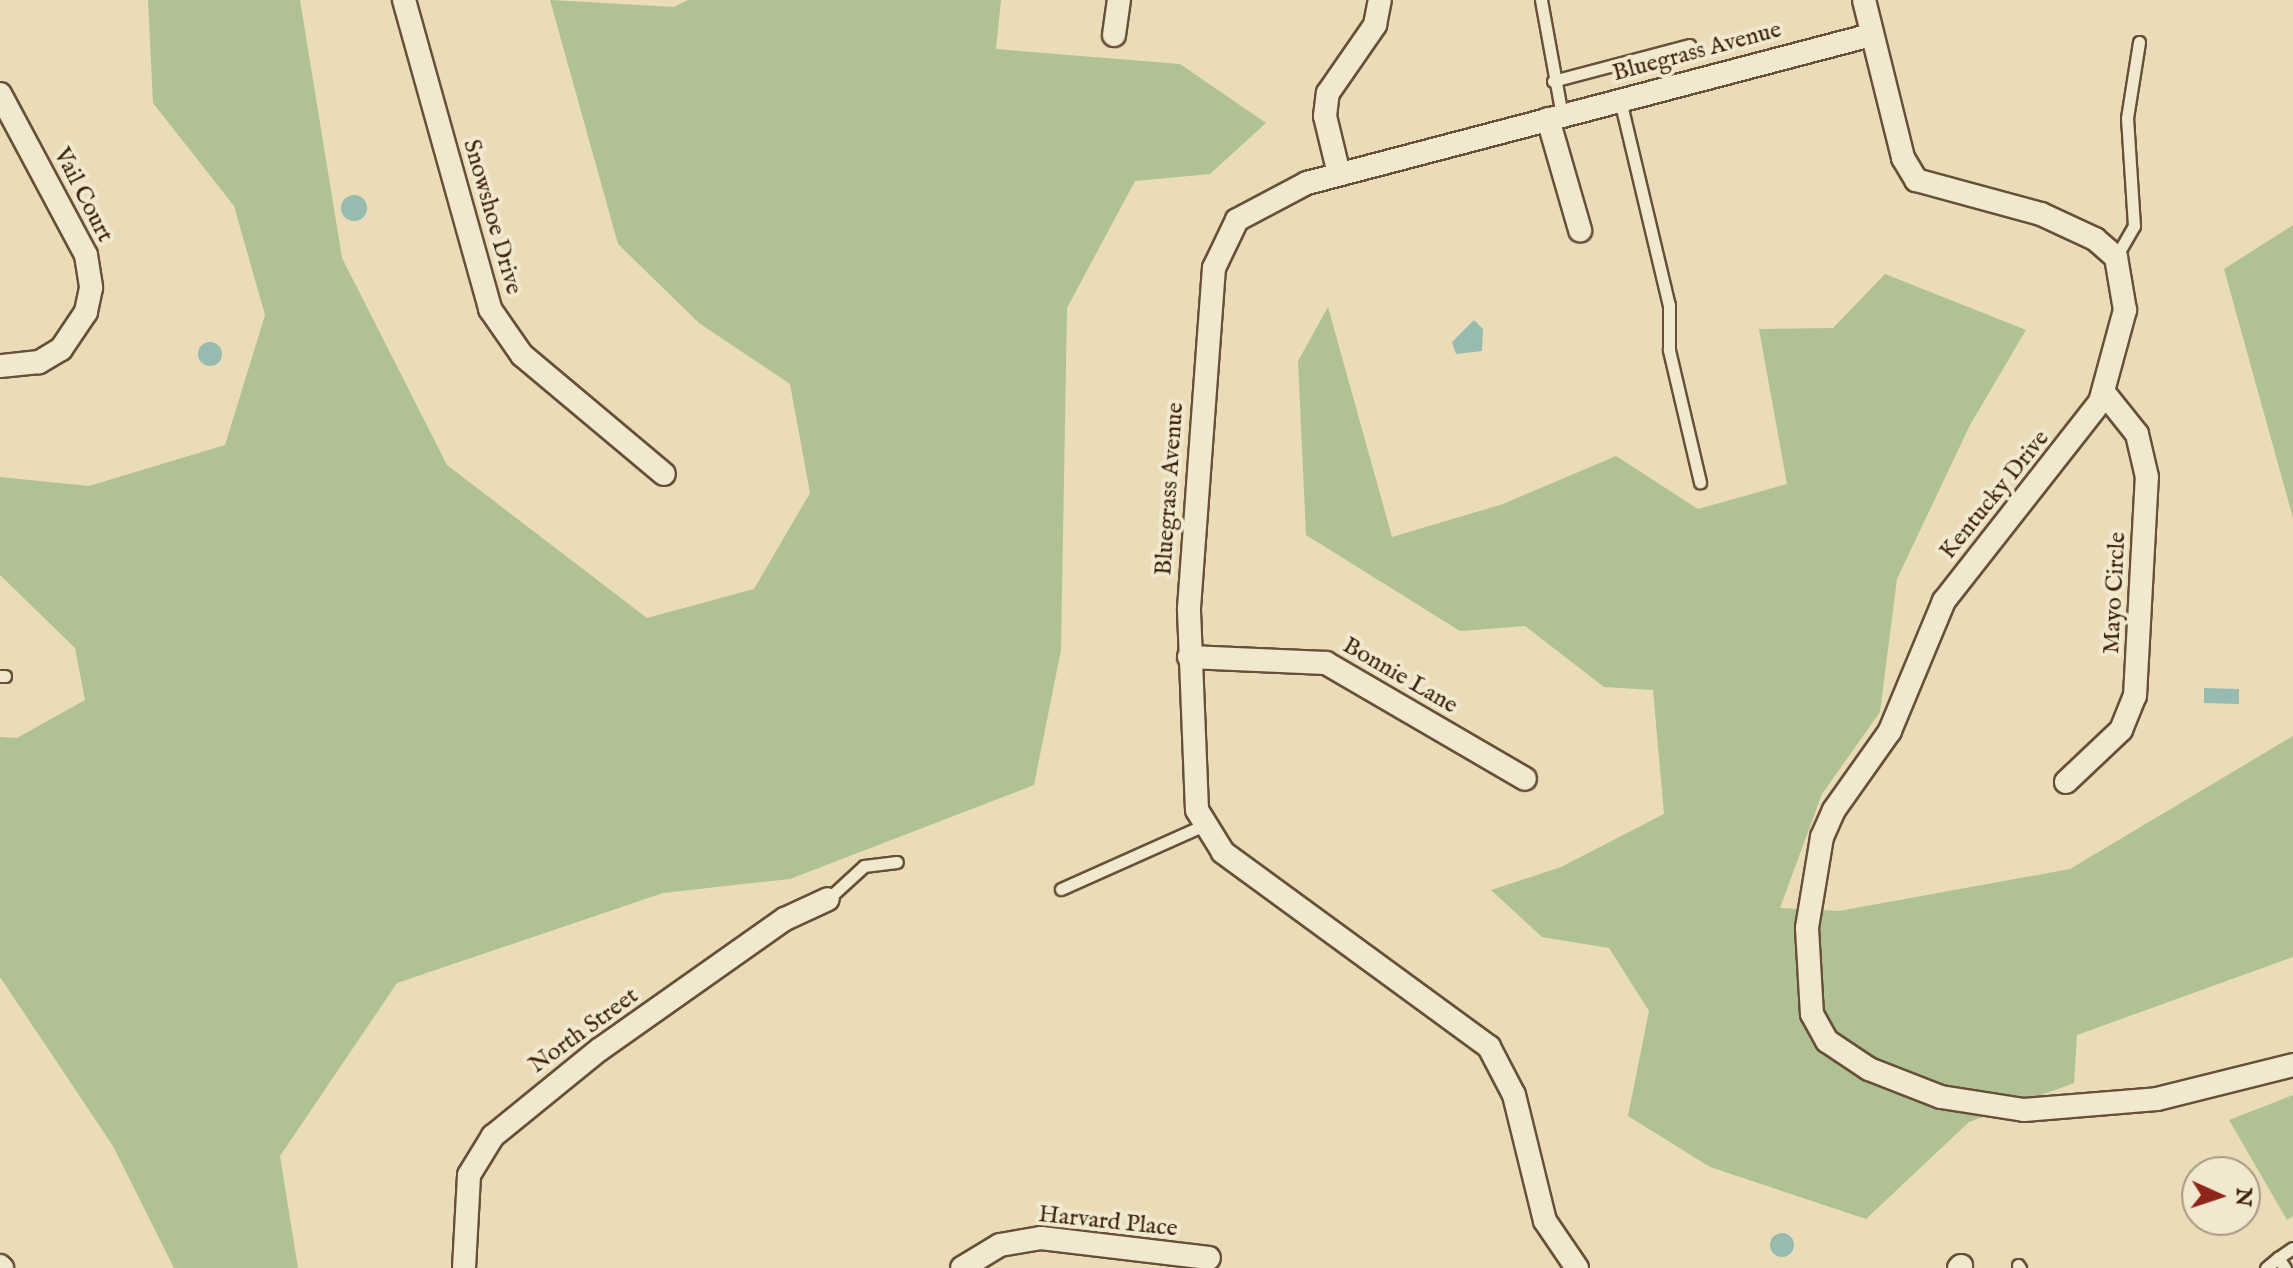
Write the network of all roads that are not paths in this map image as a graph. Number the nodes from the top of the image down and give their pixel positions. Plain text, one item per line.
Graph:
1 (404, 0) edge
2 (1119, 0) edge
3 (1380, 0) edge
4 (1541, 0) edge
5 (1864, 0) edge
6 (1114, 35) dead end
7 (1871, 35) junction
8 (2139, 42) dead end
9 (1689, 45) dead end
10 (1553, 81) junction
11 (0, 94) edge
12 (1620, 99) junction
13 (1555, 117) junction
14 (1339, 174) junction
15 (1580, 230) dead end
16 (2116, 257) junction
17 (0, 366) edge
18 (2105, 394) junction
19 (664, 474) dead end
20 (1700, 482) dead end
21 (1189, 657) junction
22 (1525, 779) dead end
23 (2066, 782) dead end
24 (1204, 825) junction
25 (897, 862) dead end
26 (1061, 889) dead end
27 (828, 899) joint
28 (2293, 1065) edge
29 (2293, 1248) edge
30 (1209, 1258) dead end
31 (2281, 1263) edge
32 (464, 1268) edge
33 (962, 1268) edge
34 (1577, 1268) edge
35 (2266, 1268) edge

1 - 19 street, Snowshoe Drive
2 - 6 street
3 - 14 street
4 - 10 lane
5 - 7 street
7 - 12 street, Bluegrass Avenue
7 - 16 street
8 - 16 lane
9 - 10 lane
10 - 13 lane
11 - 17 street, Vail Court
12 - 13 street, Bluegrass Avenue
12 - 20 lane
13 - 14 street, Bluegrass Avenue
13 - 15 street
14 - 21 street, Bluegrass Avenue
16 - 18 street, Kentucky Drive
18 - 23 street, Mayo Circle
18 - 28 street, Kentucky Drive
21 - 22 street, Bonnie Lane
21 - 24 street, Bluegrass Avenue
24 - 26 lane
24 - 34 street, Bluegrass Avenue
25 - 27 lane
27 - 32 street, North Street
29 - 31 lane
30 - 33 street, Harvard Place
31 - 35 lane

